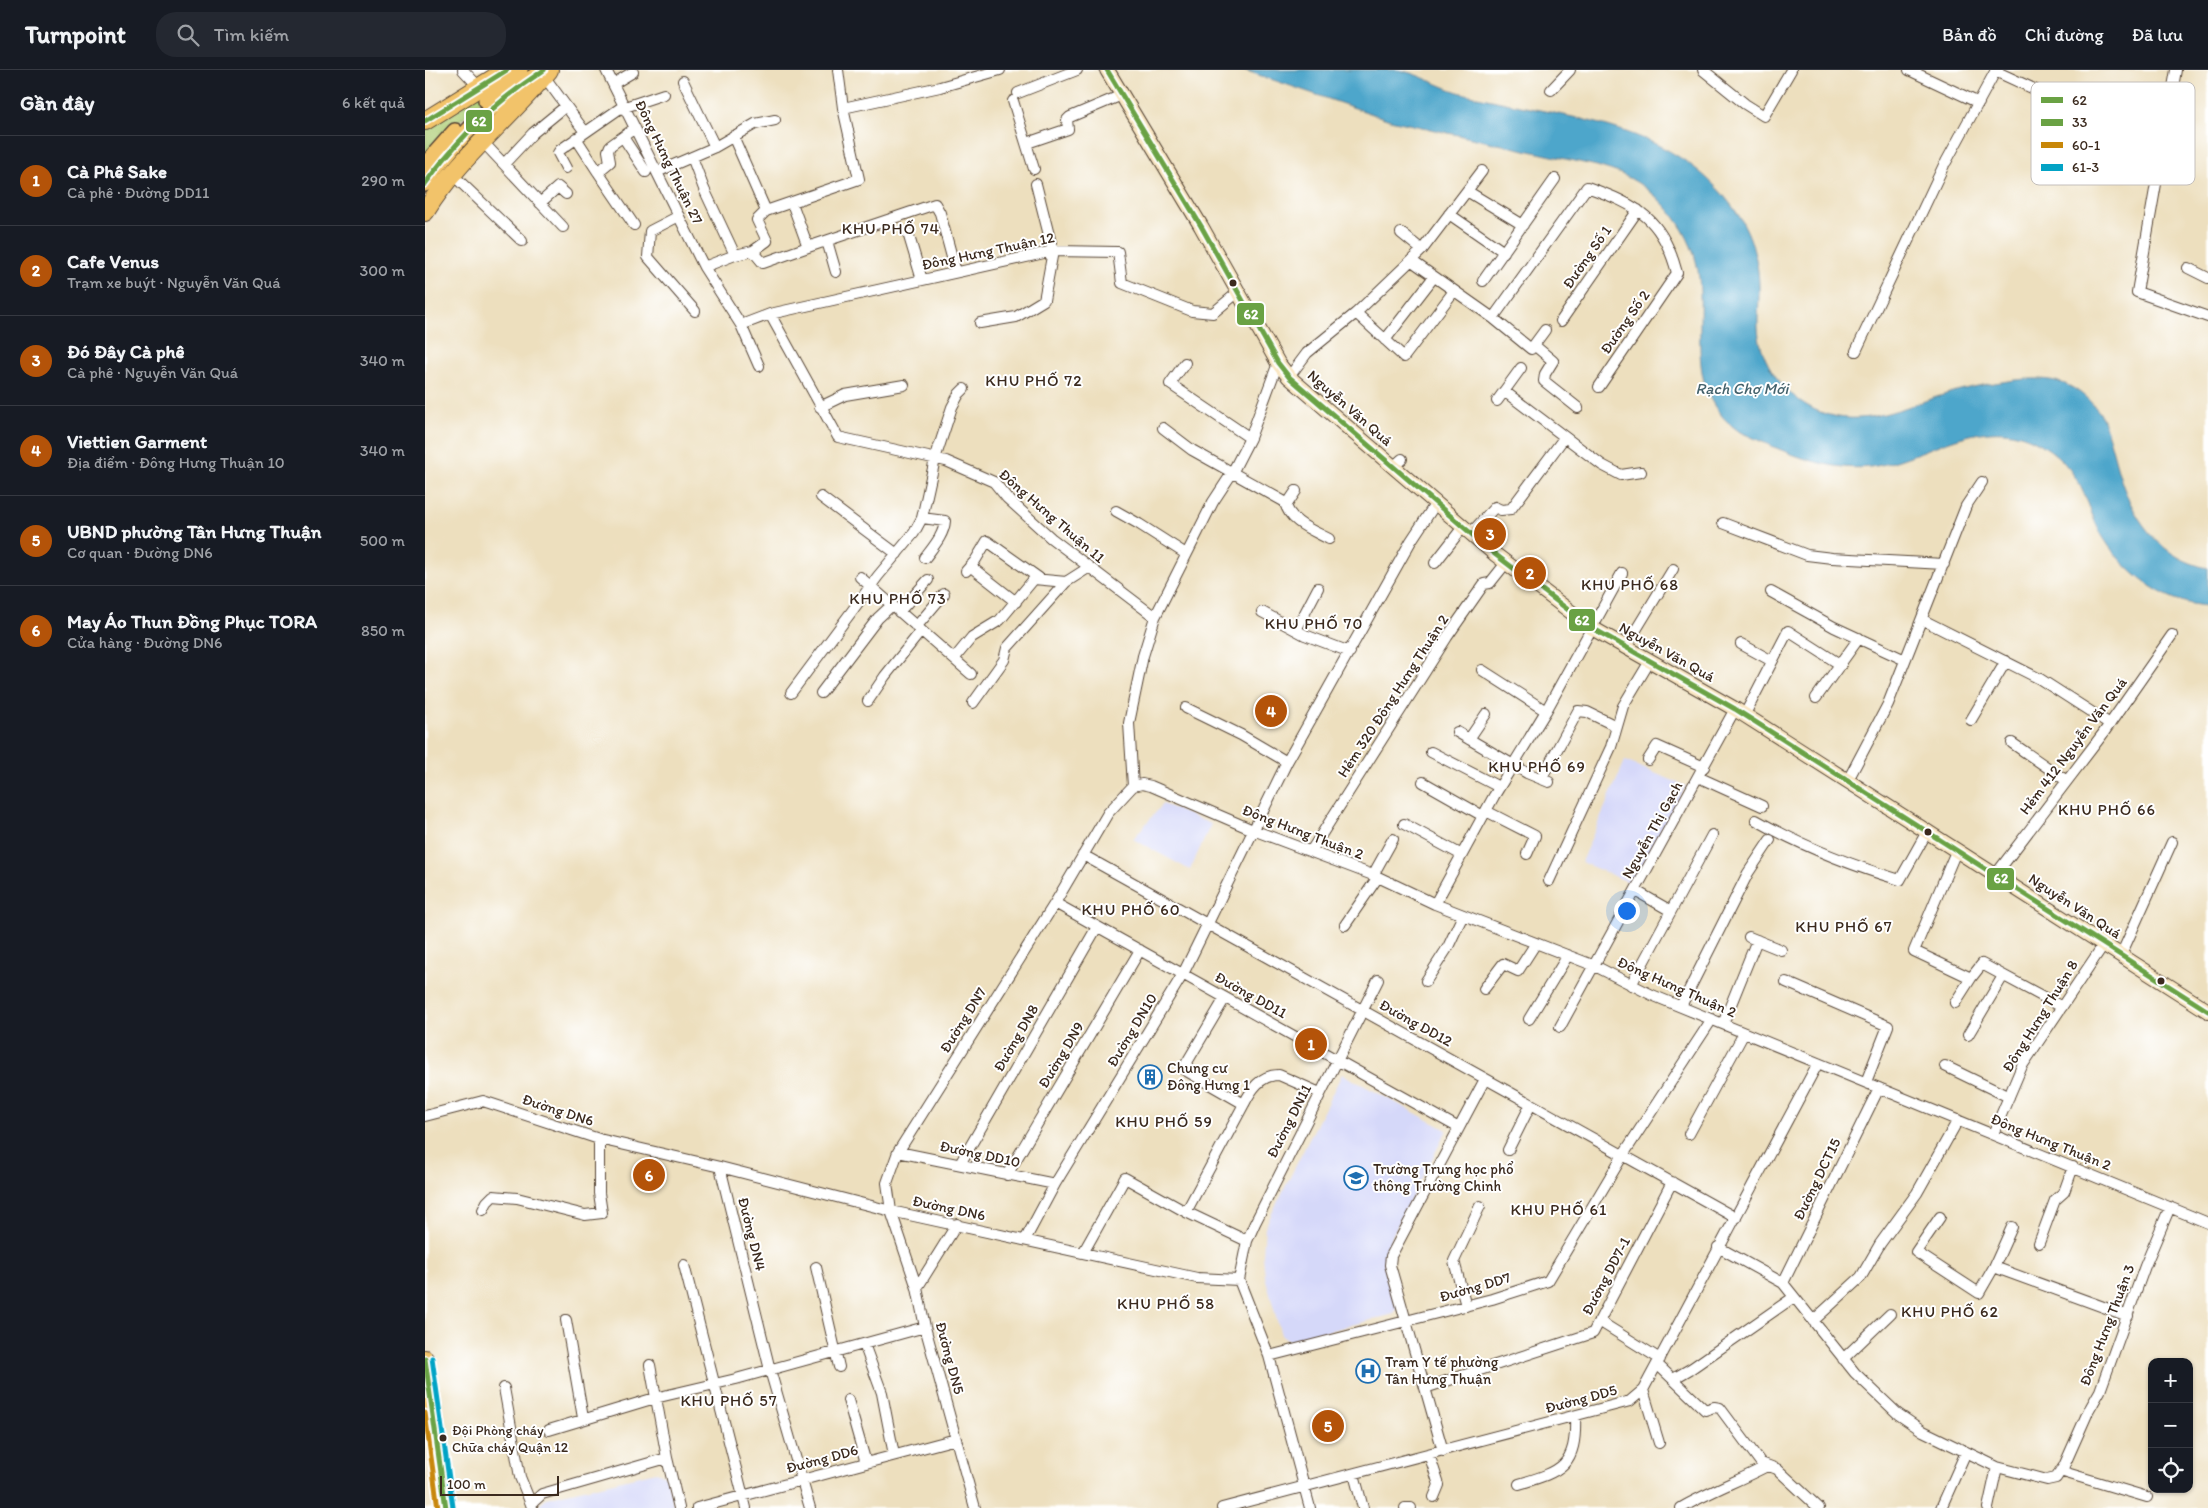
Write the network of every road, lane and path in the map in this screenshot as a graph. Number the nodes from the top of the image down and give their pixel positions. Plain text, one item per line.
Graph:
1 (463, 70) edge
2 (507, 70) edge
3 (520, 70) edge
4 (606, 70) edge
5 (838, 70) edge
6 (1000, 70) edge
7 (1077, 70) edge
8 (1107, 70) edge
9 (1570, 70) edge
10 (1703, 70) edge
11 (1791, 70) edge
12 (1909, 70) edge
13 (1996, 70) edge
14 (546, 72) edge
15 (633, 72) dead end
16 (683, 81) dead end
17 (613, 84) junction
18 (479, 86) junction
19 (2031, 87) edge
20 (1551, 90) dead end
21 (664, 94) dead end
22 (1122, 95) junction
23 (1979, 103) junction
24 (566, 106) junction
25 (625, 108) junction
26 (843, 108) junction
27 (775, 120) dead end
28 (425, 121) edge
29 (635, 128) junction
30 (581, 135) junction
31 (733, 136) junction
32 (623, 137) junction
33 (454, 139) junction
34 (483, 141) junction
35 (1027, 143) junction
36 (715, 147) junction
37 (692, 156) junction
38 (504, 164) junction
39 (425, 165) edge
40 (567, 168) dead end
41 (1034, 170) dead end
42 (1482, 171) dead end
43 (598, 172) junction
44 (646, 172) dead end
45 (657, 172) junction
46 (453, 175) junction
47 (1553, 182) dead end
48 (425, 184) edge
49 (1036, 184) dead end
50 (2157, 185) edge
51 (1467, 191) junction
52 (565, 194) dead end
53 (540, 203) junction
54 (792, 203) junction
55 (766, 210) junction
56 (1638, 210) junction
57 (425, 212) edge
58 (1449, 214) junction
59 (679, 216) junction
60 (634, 225) dead end
61 (1523, 225) junction
62 (563, 227) dead end
63 (1401, 232) dead end
64 (908, 233) dead end
65 (827, 241) junction
66 (522, 242) dead end
67 (808, 248) junction
68 (753, 250) junction
69 (1421, 250) junction
70 (1053, 251) junction
71 (1503, 252) junction
72 (735, 255) junction
73 (1412, 260) junction
74 (704, 267) junction
75 (2188, 268) dead end
76 (836, 272) dead end
77 (956, 272) junction
78 (1433, 278) junction
79 (2208, 278) edge
80 (922, 280) junction
81 (1483, 281) dead end
82 (1454, 291) junction
83 (1237, 294) junction
84 (695, 311) dead end
85 (1356, 313) junction
86 (770, 314) junction
87 (2208, 317) edge
88 (1493, 318) junction
89 (1561, 321) dead end
90 (980, 323) dead end
91 (741, 325) junction
92 (1545, 330) dead end
93 (1385, 340) junction
94 (1534, 345) junction
95 (1856, 351) dead end
96 (1185, 362) dead end
97 (1278, 363) junction
98 (759, 366) dead end
99 (1521, 368) dead end
100 (1289, 377) junction
101 (904, 385) dead end
102 (1599, 387) dead end
103 (964, 389) dead end
104 (1504, 391) junction
105 (1497, 401) dead end
106 (820, 407) junction
107 (1577, 408) dead end
108 (1163, 428) dead end
109 (1250, 438) junction
110 (1564, 438) junction
111 (935, 459) junction
112 (1641, 472) dead end
113 (1232, 473) junction
114 (1982, 482) dead end
115 (1296, 491) dead end
116 (821, 497) dead end
117 (1436, 504) junction
118 (1285, 506) junction
119 (1116, 511) dead end
120 (922, 518) junction
121 (1723, 523) dead end
122 (1467, 530) junction
123 (1329, 539) dead end
124 (897, 554) junction
125 (1186, 554) junction
126 (925, 558) dead end
127 (1506, 563) junction
128 (1435, 564) dead end
129 (1944, 564) junction
130 (1088, 568) junction
131 (1673, 569) dead end
132 (1622, 573) dead end
133 (860, 578) dead end
134 (1039, 578) junction
135 (928, 580) dead end
136 (1066, 582) junction
137 (871, 588) junction
138 (1318, 588) dead end
139 (1771, 592) dead end
140 (944, 594) dead end
141 (1016, 602) junction
142 (896, 609) junction
143 (1262, 612) dead end
144 (1155, 617) junction
145 (1923, 620) junction
146 (1591, 628) junction
147 (919, 629) junction
148 (1296, 630) junction
149 (2172, 635) dead end
150 (1859, 638) junction
151 (1741, 644) dead end
152 (1625, 648) junction
153 (1351, 652) junction
154 (954, 659) junction
155 (1905, 660) junction
156 (1650, 661) junction
157 (1772, 661) junction
158 (2005, 661) junction
159 (1841, 665) junction
160 (1482, 670) dead end
161 (971, 674) dead end
162 (791, 693) dead end
163 (821, 693) dead end
164 (1816, 698) dead end
165 (869, 701) dead end
166 (973, 704) dead end
167 (1186, 708) dead end
168 (1546, 712) junction
169 (1740, 712) junction
170 (1486, 714) dead end
171 (1971, 720) dead end
172 (2110, 724) junction
173 (1617, 726) junction
174 (1457, 732) dead end
175 (1469, 739) junction
176 (2011, 743) dead end
177 (1431, 752) dead end
178 (1648, 760) dead end
179 (1287, 762) junction
180 (1514, 765) junction
181 (1704, 767) junction
182 (1698, 777) junction
183 (1848, 780) junction
184 (2067, 781) junction
185 (1423, 782) dead end
186 (1133, 786) junction
187 (1499, 787) junction
188 (1762, 806) dead end
189 (1485, 814) junction
190 (1756, 820) dead end
191 (1405, 824) dead end
192 (1253, 830) junction
193 (1928, 830) junction
194 (1712, 835) dead end
195 (1393, 838) dead end
196 (1770, 840) dead end
197 (2172, 842) dead end
198 (1957, 849) junction
199 (1311, 851) junction
200 (1527, 854) dead end
201 (1083, 855) junction
202 (1462, 855) junction
203 (1996, 874) junction
204 (1375, 876) junction
205 (1549, 881) dead end
206 (1636, 891) junction
207 (1055, 903) junction
208 (1435, 904) junction
209 (1671, 911) junction
210 (1463, 915) junction
211 (1209, 925) junction
212 (1345, 925) dead end
213 (1097, 927) junction
214 (1536, 943) junction
215 (2104, 944) junction
216 (1140, 950) junction
217 (1781, 950) dead end
218 (1568, 955) junction
219 (2121, 955) junction
220 (1595, 966) junction
221 (1183, 974) junction
222 (2003, 976) junction
223 (1971, 978) junction
224 (1378, 980) dead end
225 (1426, 981) dead end
226 (1786, 982) dead end
227 (1631, 985) junction
228 (1484, 989) dead end
229 (1225, 998) junction
230 (1955, 1003) dead end
231 (1681, 1006) junction
232 (2062, 1007) junction
233 (1362, 1010) junction
234 (2208, 1011) edge
235 (1529, 1019) dead end
236 (1712, 1019) junction
237 (1723, 1024) junction
238 (1560, 1027) dead end
239 (1744, 1032) junction
240 (1968, 1034) dead end
241 (1337, 1060) junction
242 (1818, 1063) junction
243 (1945, 1066) dead end
244 (1485, 1079) junction
245 (1866, 1082) junction
246 (1879, 1088) junction
247 (1320, 1093) junction
248 (2009, 1097) junction
249 (1243, 1104) junction
250 (1531, 1104) junction
251 (425, 1116) edge
252 (1958, 1120) junction
253 (1459, 1128) junction
254 (1689, 1134) dead end
255 (1993, 1134) junction
256 (599, 1139) junction
257 (1508, 1150) dead end
258 (898, 1152) junction
259 (1623, 1155) junction
260 (960, 1164) junction
261 (720, 1167) junction
262 (2073, 1167) junction
263 (1007, 1175) junction
264 (1672, 1182) junction
265 (1055, 1184) junction
266 (1480, 1206) dead end
267 (2170, 1207) junction
268 (483, 1210) dead end
269 (891, 1211) junction
270 (1187, 1212) junction
271 (1940, 1217) dead end
272 (1736, 1218) junction
273 (2208, 1223) edge
274 (957, 1224) junction
275 (2012, 1227) dead end
276 (1025, 1240) junction
277 (1247, 1241) junction
278 (2039, 1243) dead end
279 (1718, 1247) junction
280 (1083, 1252) junction
281 (684, 1265) dead end
282 (1994, 1267) junction
283 (816, 1268) dead end
284 (1239, 1280) junction
285 (1783, 1283) junction
286 (917, 1288) junction
287 (1794, 1297) junction
288 (1466, 1306) junction
289 (1890, 1314) dead end
290 (2128, 1316) junction
291 (566, 1320) dead end
292 (1406, 1321) junction
293 (1599, 1321) junction
294 (1813, 1321) junction
295 (925, 1327) junction
296 (864, 1344) junction
297 (835, 1352) junction
298 (1269, 1356) junction
299 (1843, 1359) junction
300 (425, 1360) edge
301 (1659, 1361) junction
302 (650, 1365) dead end
303 (839, 1368) dead end
304 (770, 1370) junction
305 (1673, 1379) junction
306 (715, 1385) junction
307 (504, 1388) dead end
308 (1425, 1388) junction
309 (1643, 1390) junction
310 (655, 1398) junction
311 (849, 1400) dead end
312 (1575, 1416) junction
313 (583, 1418) junction
314 (425, 1425) edge
315 (549, 1430) dead end
316 (956, 1439) junction
317 (1659, 1443) dead end
318 (1443, 1451) junction
319 (1966, 1452) junction
320 (1429, 1454) junction
321 (894, 1455) junction
322 (667, 1458) junction
323 (866, 1463) junction
324 (1767, 1466) junction
325 (1997, 1467) junction
326 (1354, 1474) junction
327 (2058, 1474) junction
328 (803, 1480) junction
329 (1519, 1484) dead end
330 (1304, 1487) junction
331 (743, 1496) junction
332 (1434, 1497) dead end
333 (2147, 1497) dead end
334 (532, 1506) edge
335 (437, 1508) edge
336 (446, 1508) edge
337 (679, 1508) edge
338 (697, 1508) edge
339 (746, 1508) edge
340 (810, 1508) edge
341 (975, 1508) edge
342 (1222, 1508) edge
343 (1310, 1508) edge
344 (1363, 1508) edge
345 (1405, 1508) edge
346 (1411, 1508) edge
347 (1681, 1508) edge
348 (1819, 1508) edge
349 (1941, 1508) edge
350 (1988, 1508) edge

1 - 18 street
2 - 18 highway
3 - 33 main road
4 - 17 street, Đông Hưng Thuận 27
5 - 26 street
6 - 26 street
7 - 35 street
8 - 22 main road, Nguyễn Văn Quá
9 - 20 street
10 - 11 street
12 - 23 street
13 - 19 street
13 - 23 street
14 - 24 street
14 - 33 main road
14 - 34 highway
15 - 17 street
16 - 36 street
17 - 25 street, Đông Hưng Thuận 27
18 - 28 highway
21 - 25 street
22 - 35 street
22 - 83 main road, Nguyễn Văn Quá
23 - 95 street
24 - 30 street
24 - 38 street
25 - 29 street, Đông Hưng Thuận 27
25 - 30 street
26 - 54 street
27 - 31 street
29 - 32 street
29 - 45 street, Đông Hưng Thuận 27
30 - 40 street
30 - 43 street
31 - 36 street
31 - 55 street
32 - 43 street
32 - 44 street
33 - 39 main road
33 - 48 main road
34 - 38 street
34 - 46 highway
35 - 41 street
36 - 37 street
37 - 45 street
37 - 72 street
38 - 53 street
42 - 51 street
43 - 60 street
45 - 59 street, Đông Hưng Thuận 27
46 - 57 highway
46 - 66 street
47 - 61 street
49 - 70 street
50 - 87 street
51 - 58 street
51 - 61 street
52 - 53 street
53 - 62 street
54 - 55 street
54 - 67 street
55 - 68 street
56 - 88 street
56 - 89 street, Đường Số 1
56 - 102 street, Đường Số 2
58 - 69 street
58 - 71 street
59 - 74 street, Đông Hưng Thuận 27
59 - 84 street
61 - 71 street
63 - 69 street
64 - 80 street
65 - 67 street
65 - 76 street
65 - 77 street
67 - 68 street
68 - 72 street
69 - 73 street
70 - 77 street, Đông Hưng Thuận 12
70 - 83 street, Đông Hưng Thuận 12
70 - 90 street
71 - 81 street
72 - 74 street
73 - 78 street
73 - 85 street
74 - 91 street, Đông Hưng Thuận 27
75 - 79 street
77 - 80 street, Đông Hưng Thuận 12
78 - 82 street
78 - 93 street
80 - 86 street, Đông Hưng Thuận 12
82 - 88 street
82 - 93 street
83 - 97 main road, Nguyễn Văn Quá
85 - 93 street
85 - 100 street
86 - 91 street, Đông Hưng Thuận 12
86 - 106 street, Đông Hưng Thuận 11
88 - 94 street
91 - 98 street, Đông Hưng Thuận 27
92 - 94 street
94 - 107 street
96 - 109 street
97 - 100 main road, Nguyễn Văn Quá
97 - 109 street
99 - 104 street
100 - 117 main road, Nguyễn Văn Quá
101 - 106 street
103 - 111 street
104 - 105 street
104 - 110 street
106 - 111 street, Đông Hưng Thuận 11
108 - 113 street
109 - 113 street
110 - 112 street
110 - 122 street
111 - 120 street
111 - 130 street, Đông Hưng Thuận 11
113 - 118 street
113 - 125 street
114 - 129 street
115 - 118 street
116 - 124 street
117 - 122 main road, Nguyễn Văn Quá
117 - 153 street, Đường DN10
118 - 123 street
119 - 125 street
120 - 124 street
120 - 126 street
121 - 129 street
122 - 127 main road, Nguyễn Văn Quá
122 - 128 street
124 - 137 street
125 - 144 street
127 - 146 main road, Nguyễn Văn Quá
127 - 199 street, Hẻm 320 Đông Hưng Thuận 2
129 - 145 street
130 - 136 street
130 - 144 street, Đông Hưng Thuận 11
131 - 152 street
132 - 146 street
133 - 137 street
134 - 136 street
134 - 141 street
134 - 141 street
135 - 142 street
136 - 166 street
137 - 142 street
137 - 162 street
138 - 148 street
139 - 150 street
140 - 147 street
141 - 154 street
142 - 147 street
142 - 163 street
143 - 148 street
144 - 186 street
145 - 155 street
145 - 158 street
146 - 152 main road, Nguyễn Văn Quá
146 - 168 street
147 - 154 street
147 - 165 street
148 - 153 street
149 - 172 street, Hẻm 412 Nguyễn Văn Quá
150 - 155 street
150 - 159 street
151 - 157 street
152 - 156 main road, Nguyễn Văn Quá
153 - 179 street, Đường DN10
154 - 161 street
155 - 183 street
156 - 169 main road, Nguyễn Văn Quá
156 - 173 street
157 - 159 street, Nguyễn Thị Gạch
157 - 169 street, Nguyễn Thị Gạch
158 - 171 street
158 - 172 street
159 - 164 street
160 - 168 street
167 - 179 street
168 - 180 street
169 - 181 street, Nguyễn Thị Gạch
169 - 183 main road, Nguyễn Văn Quá
170 - 175 street
172 - 184 street, Hẻm 412 Nguyễn Văn Quá
173 - 180 street
173 - 205 street
174 - 175 street
175 - 180 street
176 - 184 street
177 - 187 street
178 - 181 street
179 - 192 street, Đường DN10
180 - 187 street
181 - 182 street, Nguyễn Thị Gạch
182 - 188 street
182 - 206 street, Nguyễn Thị Gạch
183 - 193 main road, Nguyễn Văn Quá
184 - 203 street, Hẻm 412 Nguyễn Văn Quá
185 - 189 street
186 - 192 street, Đông Hưng Thuận 2
186 - 201 street, Đường DN7
187 - 189 street
189 - 200 street
189 - 202 street
190 - 193 street
191 - 202 street
192 - 199 street, Đông Hưng Thuận 2
192 - 211 street, Đường DN10
193 - 198 main road, Nguyễn Văn Quá
194 - 209 street
195 - 204 street
196 - 231 street
197 - 219 street
198 - 203 main road, Nguyễn Văn Quá
198 - 223 street
199 - 204 street, Đông Hưng Thuận 2
201 - 207 street, Đường DN7
201 - 211 street, Đường DD12
202 - 208 street
203 - 215 main road, Nguyễn Văn Quá
204 - 208 street, Đông Hưng Thuận 2
204 - 212 street
206 - 209 street
206 - 220 street, Nguyễn Thị Gạch
207 - 213 street, Đường DD11
207 - 258 street, Đường DN7
208 - 210 street, Đông Hưng Thuận 2
209 - 227 street
210 - 214 street, Đông Hưng Thuận 2
210 - 225 street
211 - 221 street, Đường DN10
211 - 233 street, Đường DD12
213 - 216 street, Đường DD11
213 - 260 street, Đường DN8
214 - 218 street, Đông Hưng Thuận 2
214 - 228 street
215 - 219 main road, Nguyễn Văn Quá
215 - 232 street, Đông Hưng Thuận 8
216 - 221 street, Đường DD11
216 - 263 street, Đường DN9
217 - 237 street
218 - 220 street, Đông Hưng Thuận 2
218 - 235 street
219 - 234 main road, Nguyễn Văn Quá
220 - 227 street, Đông Hưng Thuận 2
220 - 238 street, Nguyễn Thị Gạch
221 - 229 street, Đường DD11
221 - 265 street, Đường DN10
222 - 223 street
222 - 232 street
222 - 240 street
223 - 230 street
224 - 233 street, Đường DN11
226 - 245 street
227 - 231 street, Đông Hưng Thuận 2
229 - 241 street, Đường DD11
229 - 249 street
231 - 236 street, Đông Hưng Thuận 2
232 - 248 street, Đông Hưng Thuận 8
233 - 241 street, Đường DN11
233 - 244 street, Đường DD12
236 - 237 street, Đông Hưng Thuận 2
236 - 259 street, Đường DD7
237 - 239 street, Đông Hưng Thuận 2
239 - 242 street, Đông Hưng Thuận 2
239 - 254 street
241 - 247 street, Đường DN11
241 - 253 street, Đường DD11
242 - 245 street, Đông Hưng Thuận 2
242 - 272 street, Đường DD5
243 - 248 street
244 - 250 street, Đường DD12
244 - 253 street
245 - 246 street, Đông Hưng Thuận 2
246 - 252 street, Đông Hưng Thuận 2
246 - 285 street, Đường DCT15
247 - 249 street
247 - 277 street, Đường DN11
248 - 255 street, Đông Hưng Thuận 8
249 - 270 street
250 - 257 street
250 - 259 street, Đường DD12
251 - 256 street, Đường DN6
252 - 255 street, Đông Hưng Thuận 2
252 - 294 street
253 - 292 street
255 - 262 street, Đông Hưng Thuận 2
256 - 261 street, Đường DN6
256 - 268 street
258 - 260 street, Đường DD10
258 - 269 street, Đường DN7
259 - 264 street, Đường DD12
259 - 288 street, Đường DD7
260 - 263 street, Đường DD10
261 - 269 street, Đường DN6
261 - 304 street, Đường DN4
262 - 267 street, Đông Hưng Thuận 2
262 - 278 street
263 - 265 street, Đường DD10
264 - 272 street, Đường DD12
264 - 293 street, Đường DD7-1
265 - 276 street, Đường DN10
266 - 288 street
267 - 273 street, Đông Hưng Thuận 2
267 - 290 street, Đông Hưng Thuận 3
269 - 274 street, Đường DN6
269 - 286 street, Đường DN7
270 - 277 street
270 - 280 street
271 - 282 street
272 - 279 street, Đường DD5
274 - 276 street, Đường DN6
274 - 286 street
275 - 282 street
276 - 280 street, Đường DN6
277 - 284 street, Đường DN11
279 - 285 street
279 - 301 street, Đường DD5
280 - 284 street, Đường DN6
281 - 306 street
282 - 290 street
283 - 297 street
284 - 298 street
285 - 287 street
286 - 295 street, Đường DN5
287 - 294 street
287 - 305 street
288 - 292 street, Đường DD7
289 - 299 street
290 - 327 street, Đông Hưng Thuận 3
291 - 313 street
292 - 298 street, Đường DD7
292 - 308 street
293 - 301 street
293 - 308 street, Đường DD7-1
294 - 299 street
295 - 296 street
295 - 316 street, Đường DN5
296 - 297 street
296 - 321 street
297 - 303 street
297 - 304 street
298 - 330 street
299 - 319 street
300 - 336 highway
301 - 305 street
301 - 309 street, Đường DD5
302 - 310 street
304 - 306 street
304 - 328 street
305 - 324 street
306 - 310 street
306 - 331 street
307 - 334 street
308 - 318 street
309 - 312 street, Đường DD5
309 - 317 street
310 - 313 street
310 - 322 street
311 - 323 street
312 - 318 street, Đường DD5
312 - 329 street
313 - 315 street
314 - 335 highway
316 - 321 street, Đường DD6
316 - 341 street, Đường DN5
318 - 320 street, Đường DD5
319 - 325 street
319 - 349 street
320 - 326 street, Đường DD5
320 - 332 street
321 - 323 street, Đường DD6
322 - 334 street
322 - 337 street
323 - 328 street, Đường DD6
324 - 347 street
324 - 348 street
325 - 327 street
325 - 350 street
326 - 330 street, Đường DD5
326 - 344 street
327 - 333 street
328 - 331 street, Đường DD6
328 - 340 street
330 - 342 street, Đường DD5
330 - 343 street
331 - 338 street, Đường DD6
331 - 339 street
345 - 346 street

